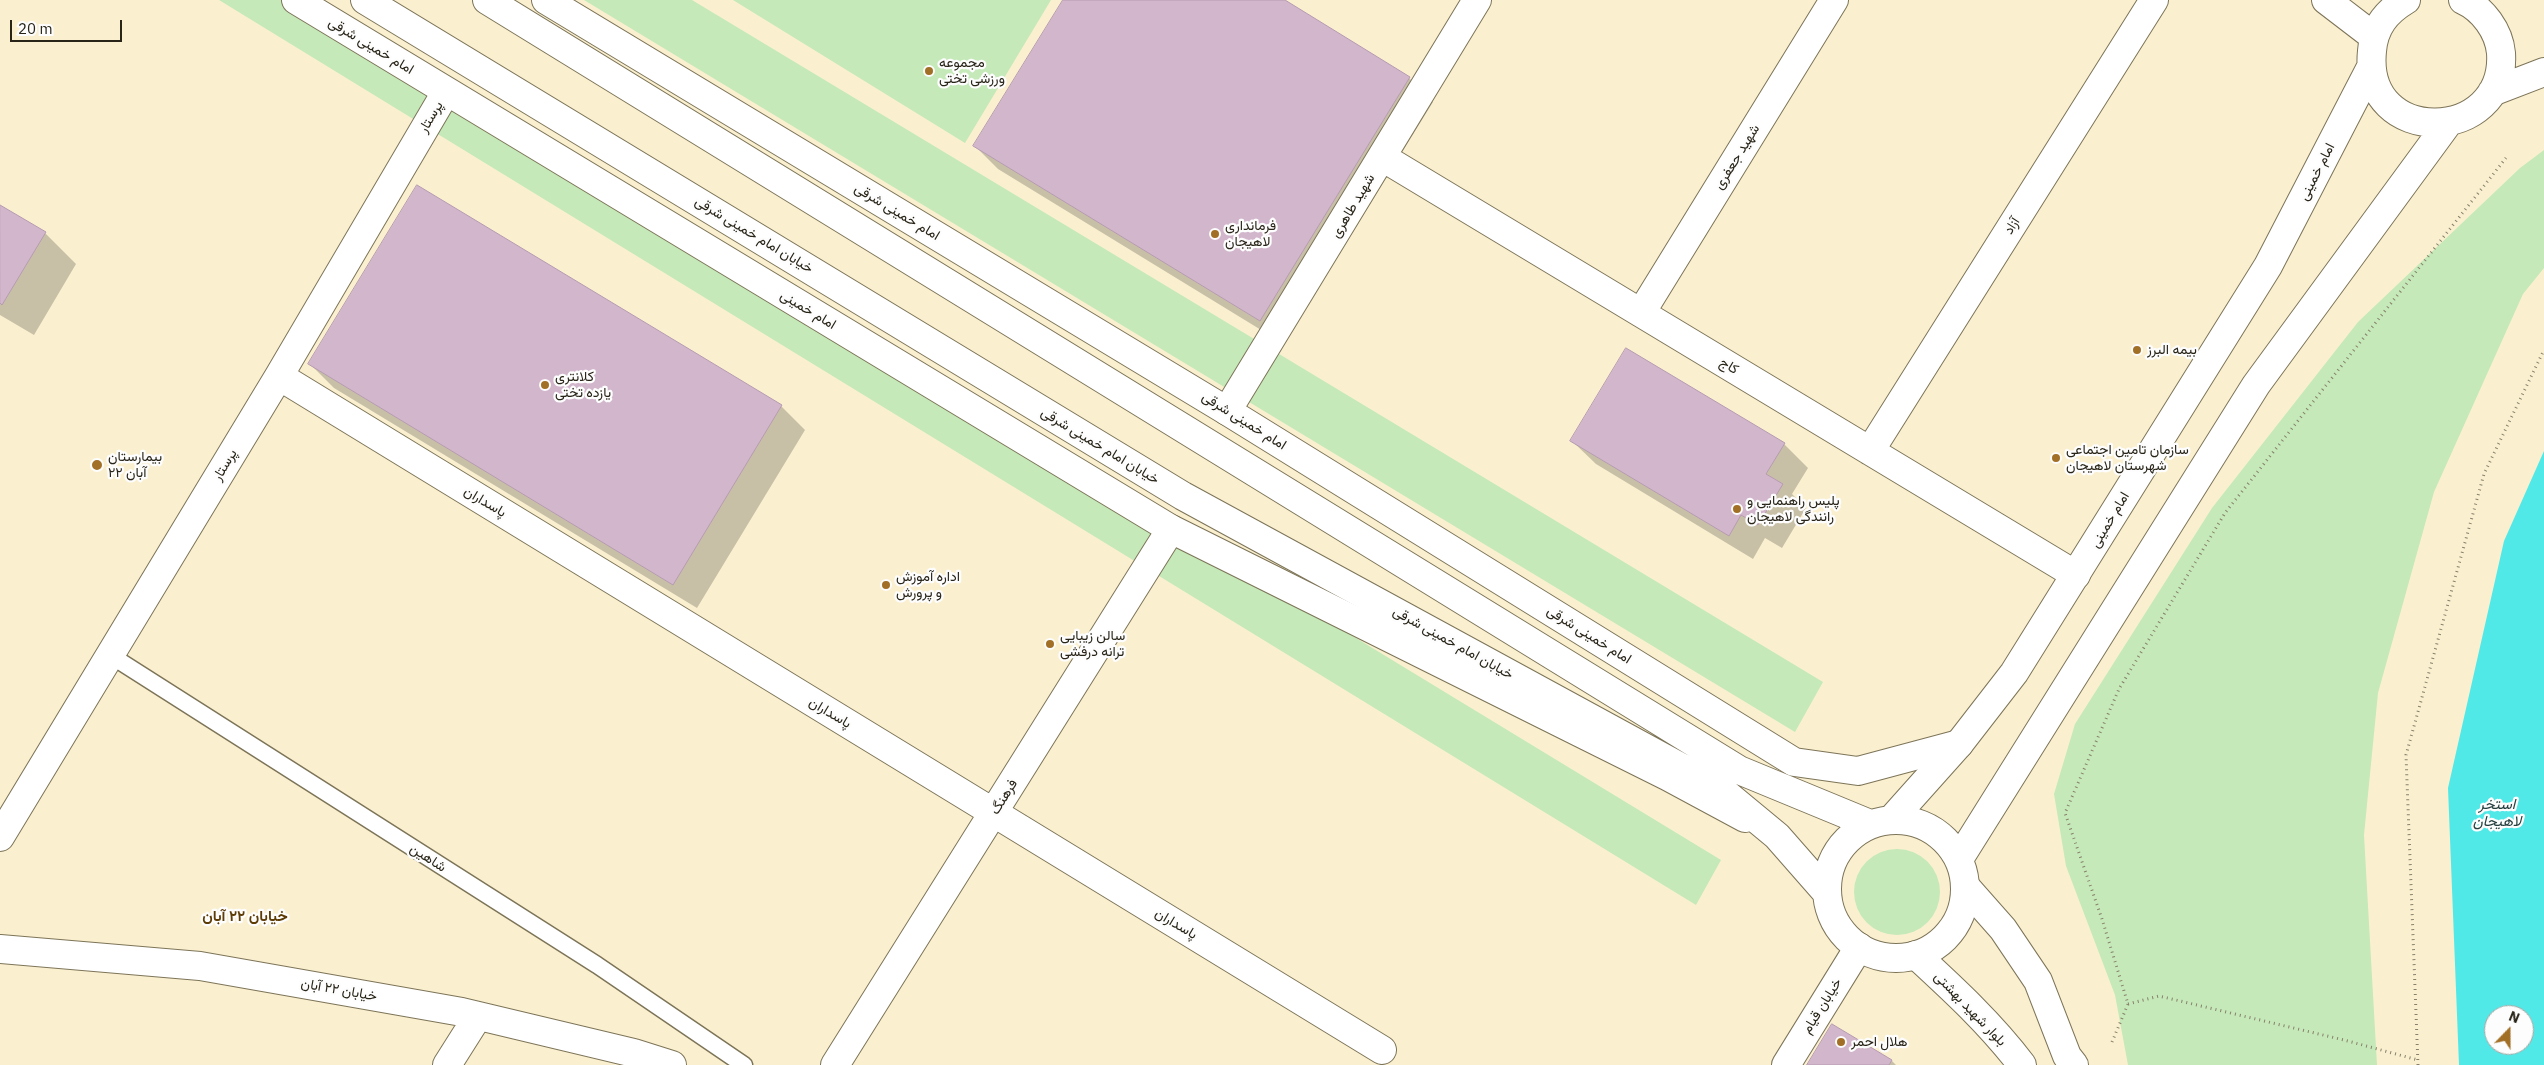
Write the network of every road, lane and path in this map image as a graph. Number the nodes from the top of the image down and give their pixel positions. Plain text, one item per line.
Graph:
1 (296, 0) edge
2 (365, 0) edge
3 (488, 0) edge
4 (546, 0) edge
5 (1477, 0) edge
6 (1834, 0) edge
7 (2154, 0) edge
8 (2326, 0) edge
9 (2406, 0) edge
10 (2462, 0) edge
11 (2373, 36) junction
12 (2370, 69) junction
13 (2544, 72) edge
14 (446, 92) junction
15 (2492, 92) junction
16 (2448, 123) junction
17 (1382, 157) junction
18 (2506, 158) dead end
19 (1641, 313) junction
20 (2544, 350) edge
21 (278, 376) junction
22 (1227, 411) junction
23 (1870, 452) junction
24 (1171, 529) junction
25 (2076, 575) junction
26 (110, 655) junction
27 (1959, 744) junction
28 (994, 813) junction
29 (1881, 822) junction
30 (1777, 836) junction
31 (0, 837) edge
32 (1958, 859) junction
33 (1965, 886) junction
34 (1827, 893) junction
35 (1859, 947) junction
36 (0, 949) edge
37 (1916, 954) junction
38 (2128, 1004) junction
39 (478, 1016) junction
40 (2112, 1042) dead end
41 (1382, 1050) dead end
42 (2418, 1060) junction
43 (447, 1065) edge
44 (672, 1065) edge
45 (744, 1065) edge
46 (835, 1065) edge
47 (1786, 1065) edge
48 (2022, 1065) edge
49 (2074, 1065) edge
50 (2418, 1065) edge

1 - 14 main road, امام خمینی شرقی
2 - 30 main road, خیابان امام خمینی شرقی
3 - 29 main road
4 - 22 main road, امام خمینی شرقی
5 - 17 main road, شهید طاهری
6 - 19 main road, شهید جعفری
7 - 23 main road, آزاد
8 - 11 main road
9 - 11 main road
10 - 15 main road
11 - 12 main road
12 - 16 main road
12 - 25 main road, امام خمینی
13 - 15 main road
14 - 21 main road, پرستار
14 - 24 main road, امام خمینی
15 - 16 main road
16 - 32 main road
17 - 19 main road, کاج
17 - 22 main road, شهید طاهری
18 - 38 path
19 - 23 main road, کاج
20 - 42 path
21 - 26 main road, پرستار
21 - 28 main road, پاسداران
22 - 27 main road, امام خمینی شرقی
23 - 25 main road, کاج
24 - 28 main road, فرهنگ
24 - 30 main road
25 - 27 main road, امام خمینی
26 - 31 main road, پرستار
26 - 45 lane, شاهین
27 - 29 main road, امام خمینی
28 - 41 main road, پاسداران
28 - 46 main road, فرهنگ
29 - 32 main road
29 - 34 main road
30 - 34 main road, خیابان امام خمینی شرقی
32 - 33 main road
33 - 37 main road
33 - 49 main road
34 - 35 main road
35 - 37 main road
35 - 47 main road, خیابان قیام
36 - 39 main road, خیابان ۲۲ آبان
37 - 48 main road, بلوار شهید بهشتی
38 - 40 path
38 - 42 path
39 - 43 main road
39 - 44 main road, خیابان ۲۲ آبان
42 - 50 path

